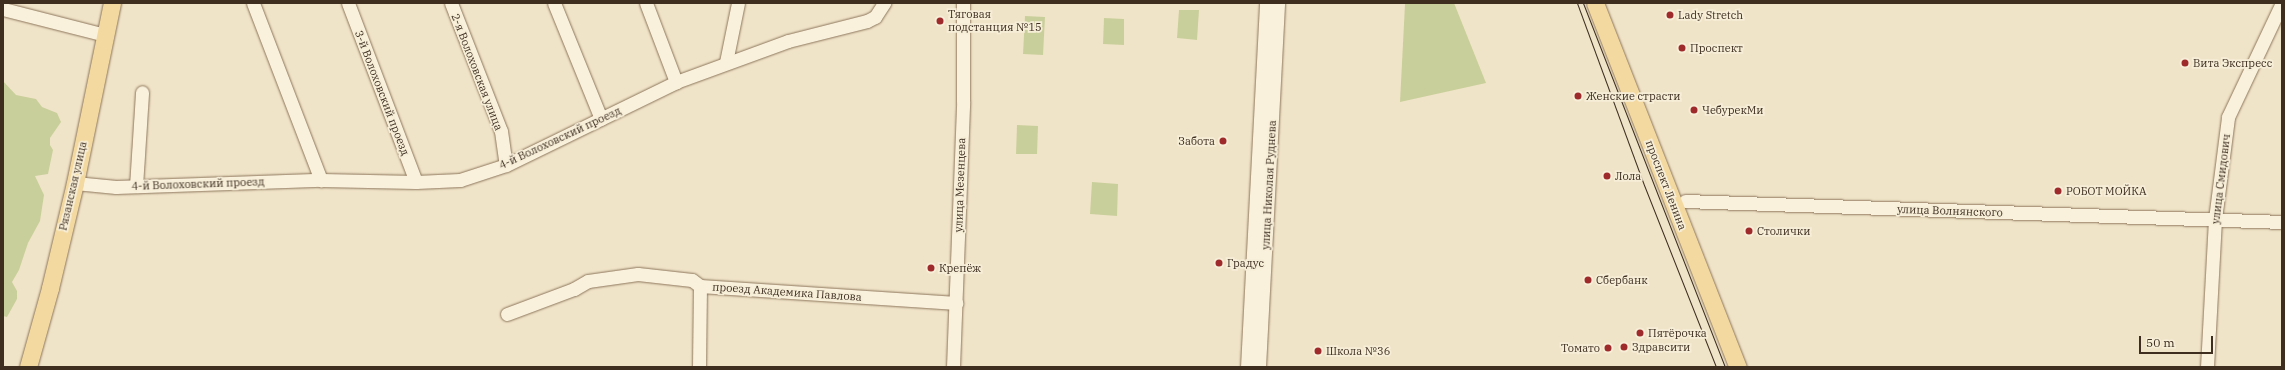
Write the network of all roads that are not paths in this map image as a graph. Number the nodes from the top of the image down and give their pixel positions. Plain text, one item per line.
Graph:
1 (112, 3) edge
2 (253, 3) edge
3 (348, 3) edge
4 (451, 3) edge
5 (554, 3) edge
6 (646, 3) edge
7 (738, 3) edge
8 (884, 3) edge
9 (962, 3) edge
10 (1266, 3) edge
11 (1278, 3) edge
12 (1595, 3) edge
13 (1608, 3) edge
14 (2282, 3) edge
15 (3, 9) edge
16 (105, 35) junction
17 (726, 62) junction
18 (676, 82) junction
19 (142, 92) dead end
20 (601, 119) junction
21 (506, 165) junction
22 (321, 180) junction
23 (416, 182) junction
24 (75, 184) junction
25 (136, 186) junction
26 (1685, 201) junction
27 (2215, 219) junction
28 (2282, 222) edge
29 (700, 286) junction
30 (956, 303) junction
31 (507, 314) dead end
32 (28, 367) edge
33 (699, 367) edge
34 (953, 367) edge
35 (1248, 367) edge
36 (1259, 367) edge
37 (1738, 367) edge
38 (1750, 367) edge
39 (2207, 367) edge

1 - 16 main road, Рязанская улица
2 - 22 street
3 - 23 street, 3-й Волоховский проезд
4 - 21 street, 2-я Волоховская улица
5 - 20 street
6 - 18 street
7 - 17 street
8 - 17 street, 4-й Волоховский проезд
9 - 30 street, улица Мезенцева
10 - 35 street, улица Николая Руднева
11 - 36 street, улица Николая Руднева
12 - 37 main road, проспект Ленина
13 - 26 main road, проспект Ленина
14 - 27 street, улица Смидович
15 - 16 street
16 - 24 main road, Рязанская улица
17 - 18 street, 4-й Волоховский проезд
18 - 20 street, 4-й Волоховский проезд
19 - 25 street
20 - 21 street, 4-й Волоховский проезд
21 - 23 street, 4-й Волоховский проезд
22 - 23 street, 4-й Волоховский проезд
22 - 25 street, 4-й Волоховский проезд
24 - 25 street, 4-й Волоховский проезд
24 - 32 main road, Рязанская улица
26 - 27 street, улица Волнянского
26 - 38 main road, проспект Ленина
27 - 28 street, улица Волнянского
27 - 39 street, улица Смидович
29 - 30 street, проезд Академика Павлова
29 - 31 street, проезд Академика Павлова
29 - 33 street
30 - 34 street, улица Мезенцева

